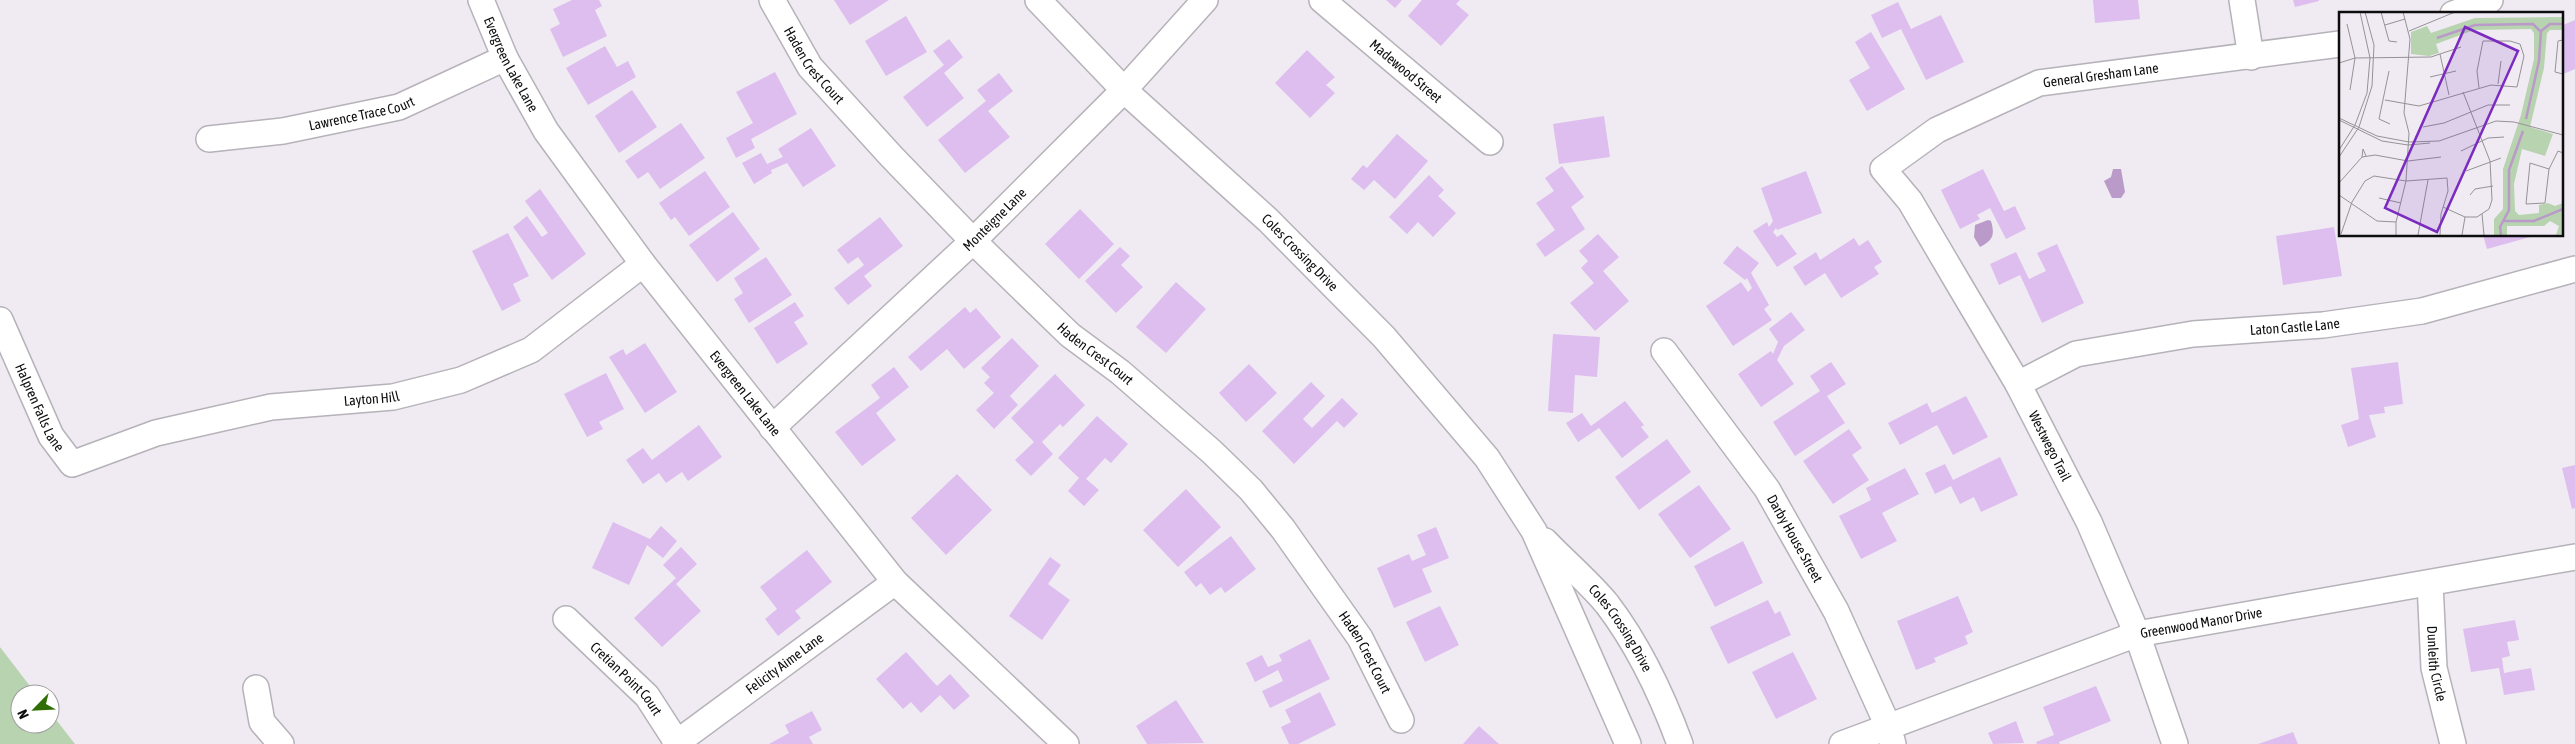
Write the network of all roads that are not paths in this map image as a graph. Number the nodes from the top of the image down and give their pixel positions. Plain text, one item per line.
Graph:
1 (481, 0) edge
2 (772, 0) edge
3 (1038, 0) edge
4 (1205, 0) edge
5 (1322, 0) edge
6 (2242, 0) edge
7 (2490, 0) edge
8 (2459, 12) edge
9 (2339, 44) edge
10 (2251, 57) junction
11 (505, 58) junction
12 (1124, 90) junction
13 (209, 139) dead end
14 (1490, 142) dead end
15 (1883, 169) joint
16 (972, 241) junction
17 (643, 264) junction
18 (2575, 269) edge
19 (0, 320) edge
20 (1664, 351) dead end
21 (2018, 384) junction
22 (772, 428) junction
23 (72, 464) joint
24 (1534, 531) junction
25 (2575, 557) edge
26 (895, 582) junction
27 (2430, 583) junction
28 (566, 619) dead end
29 (2137, 634) junction
30 (256, 688) dead end
31 (1401, 720) dead end
32 (1890, 735) edge
33 (281, 744) edge
34 (677, 744) edge
35 (1066, 744) edge
36 (1628, 744) edge
37 (1680, 744) edge
38 (1842, 744) edge
39 (2175, 744) edge
40 (2453, 744) edge

1 - 11 street, Evergreen Lake Lane
2 - 16 street, Haden Crest Court
3 - 12 street, Coles Crossing Drive
4 - 12 street, Monteigne Lane
5 - 14 street, Madewood Street
6 - 10 street
7 - 8 street
9 - 10 street, General Gresham Lane
10 - 15 street, General Gresham Lane
11 - 13 street, Lawrence Trace Court
11 - 17 street, Evergreen Lake Lane
12 - 16 street, Monteigne Lane
12 - 24 street, Coles Crossing Drive
15 - 21 street, Westwego Trail
16 - 22 street, Monteigne Lane
16 - 31 street, Haden Crest Court
17 - 22 street, Evergreen Lake Lane
17 - 23 street, Layton Hill
18 - 21 street, Laton Castle Lane
19 - 23 street, Halpren Falls Lane
20 - 32 street, Darby House Street
21 - 29 street, Westwego Trail
22 - 26 street, Evergreen Lake Lane
24 - 36 street, Coles Crossing Drive
24 - 37 street, Coles Crossing Drive
25 - 27 street, Greenwood Manor Drive
26 - 34 street, Felicity Aime Lane
26 - 35 street, Evergreen Lake Lane
27 - 29 street, Greenwood Manor Drive
27 - 40 street, Dunleith Circle
28 - 34 street, Cretian Point Court
29 - 32 street, Greenwood Manor Drive
29 - 39 street, Westwego Trail
30 - 33 street
32 - 38 street, Greenwood Manor Drive

